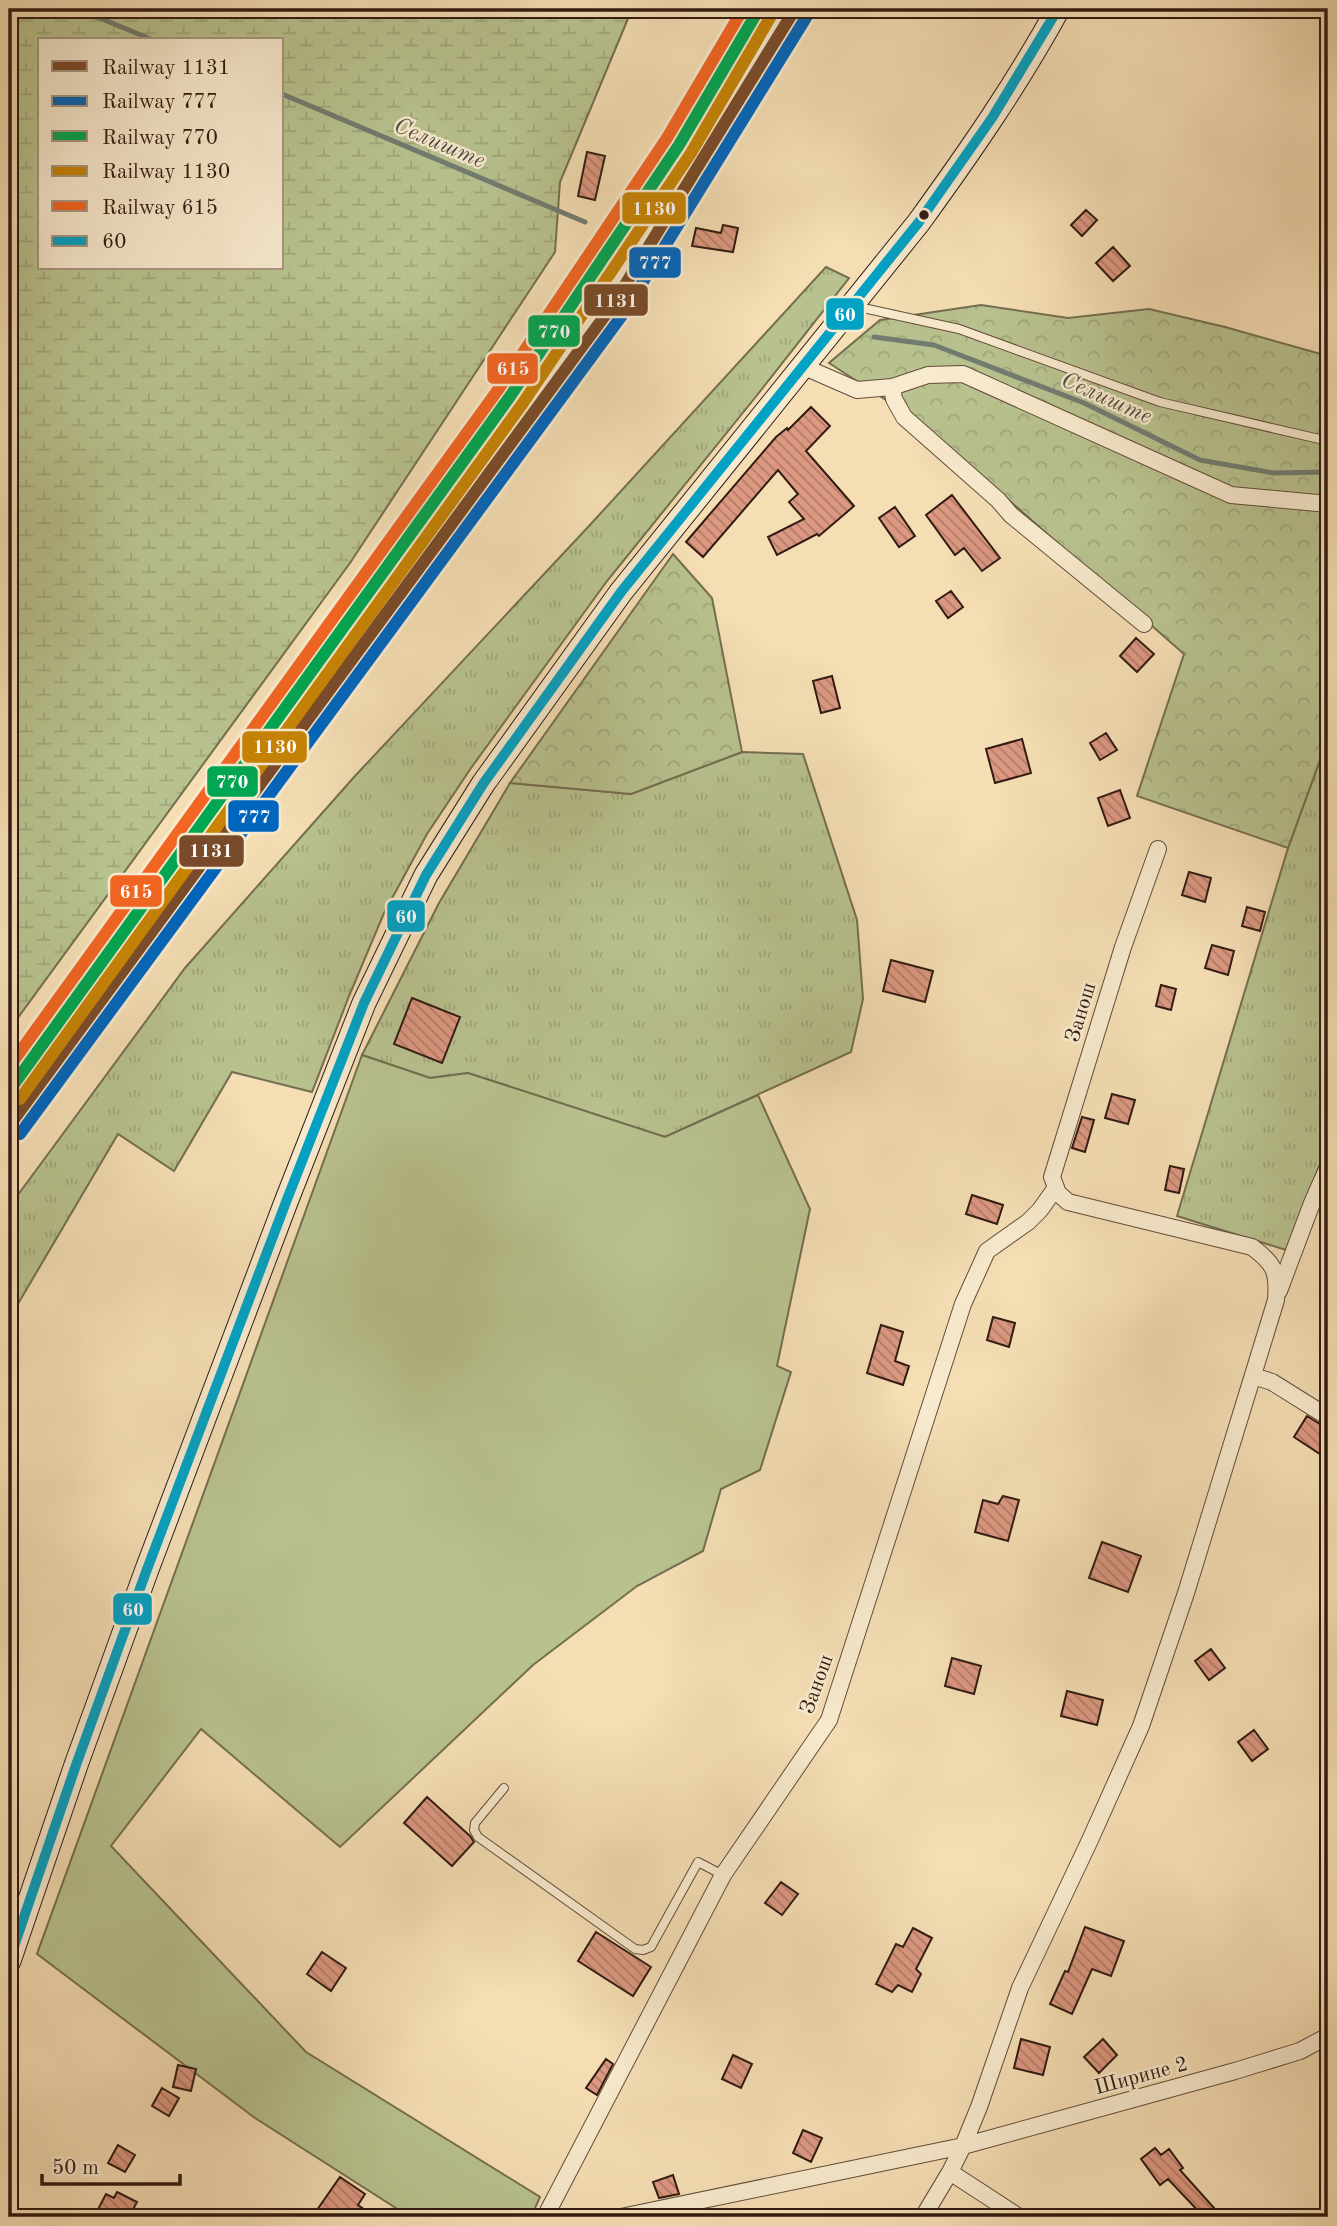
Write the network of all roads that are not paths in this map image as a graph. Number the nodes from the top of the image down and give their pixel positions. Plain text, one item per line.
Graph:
1 (1058, 9) edge
2 (852, 305) junction
3 (802, 366) junction
4 (892, 387) junction
5 (1328, 441) edge
6 (1328, 504) edge
7 (1144, 624) dead end
8 (1158, 849) dead end
9 (1328, 1167) edge
10 (1055, 1189) junction
11 (1276, 1300) junction
12 (1253, 1376) junction
13 (1328, 1417) edge
14 (503, 1788) dead end
15 (723, 1875) junction
16 (9, 1961) edge
17 (1328, 2036) edge
18 (962, 2146) junction
19 (950, 2172) junction
20 (545, 2217) edge
21 (621, 2217) edge
22 (923, 2217) edge
23 (1019, 2217) edge

1 - 2 main road
2 - 3 main road
2 - 5 lane
3 - 4 street
3 - 16 main road
4 - 6 street
4 - 7 street
8 - 10 street, Занош
9 - 11 street
10 - 11 street
10 - 15 street, Занош
11 - 12 street
12 - 13 street
12 - 18 street
14 - 15 lane
15 - 20 street, Занош
17 - 18 street, Ширине 2
18 - 19 street
18 - 21 street, Ширине 2
19 - 22 street
19 - 23 street

